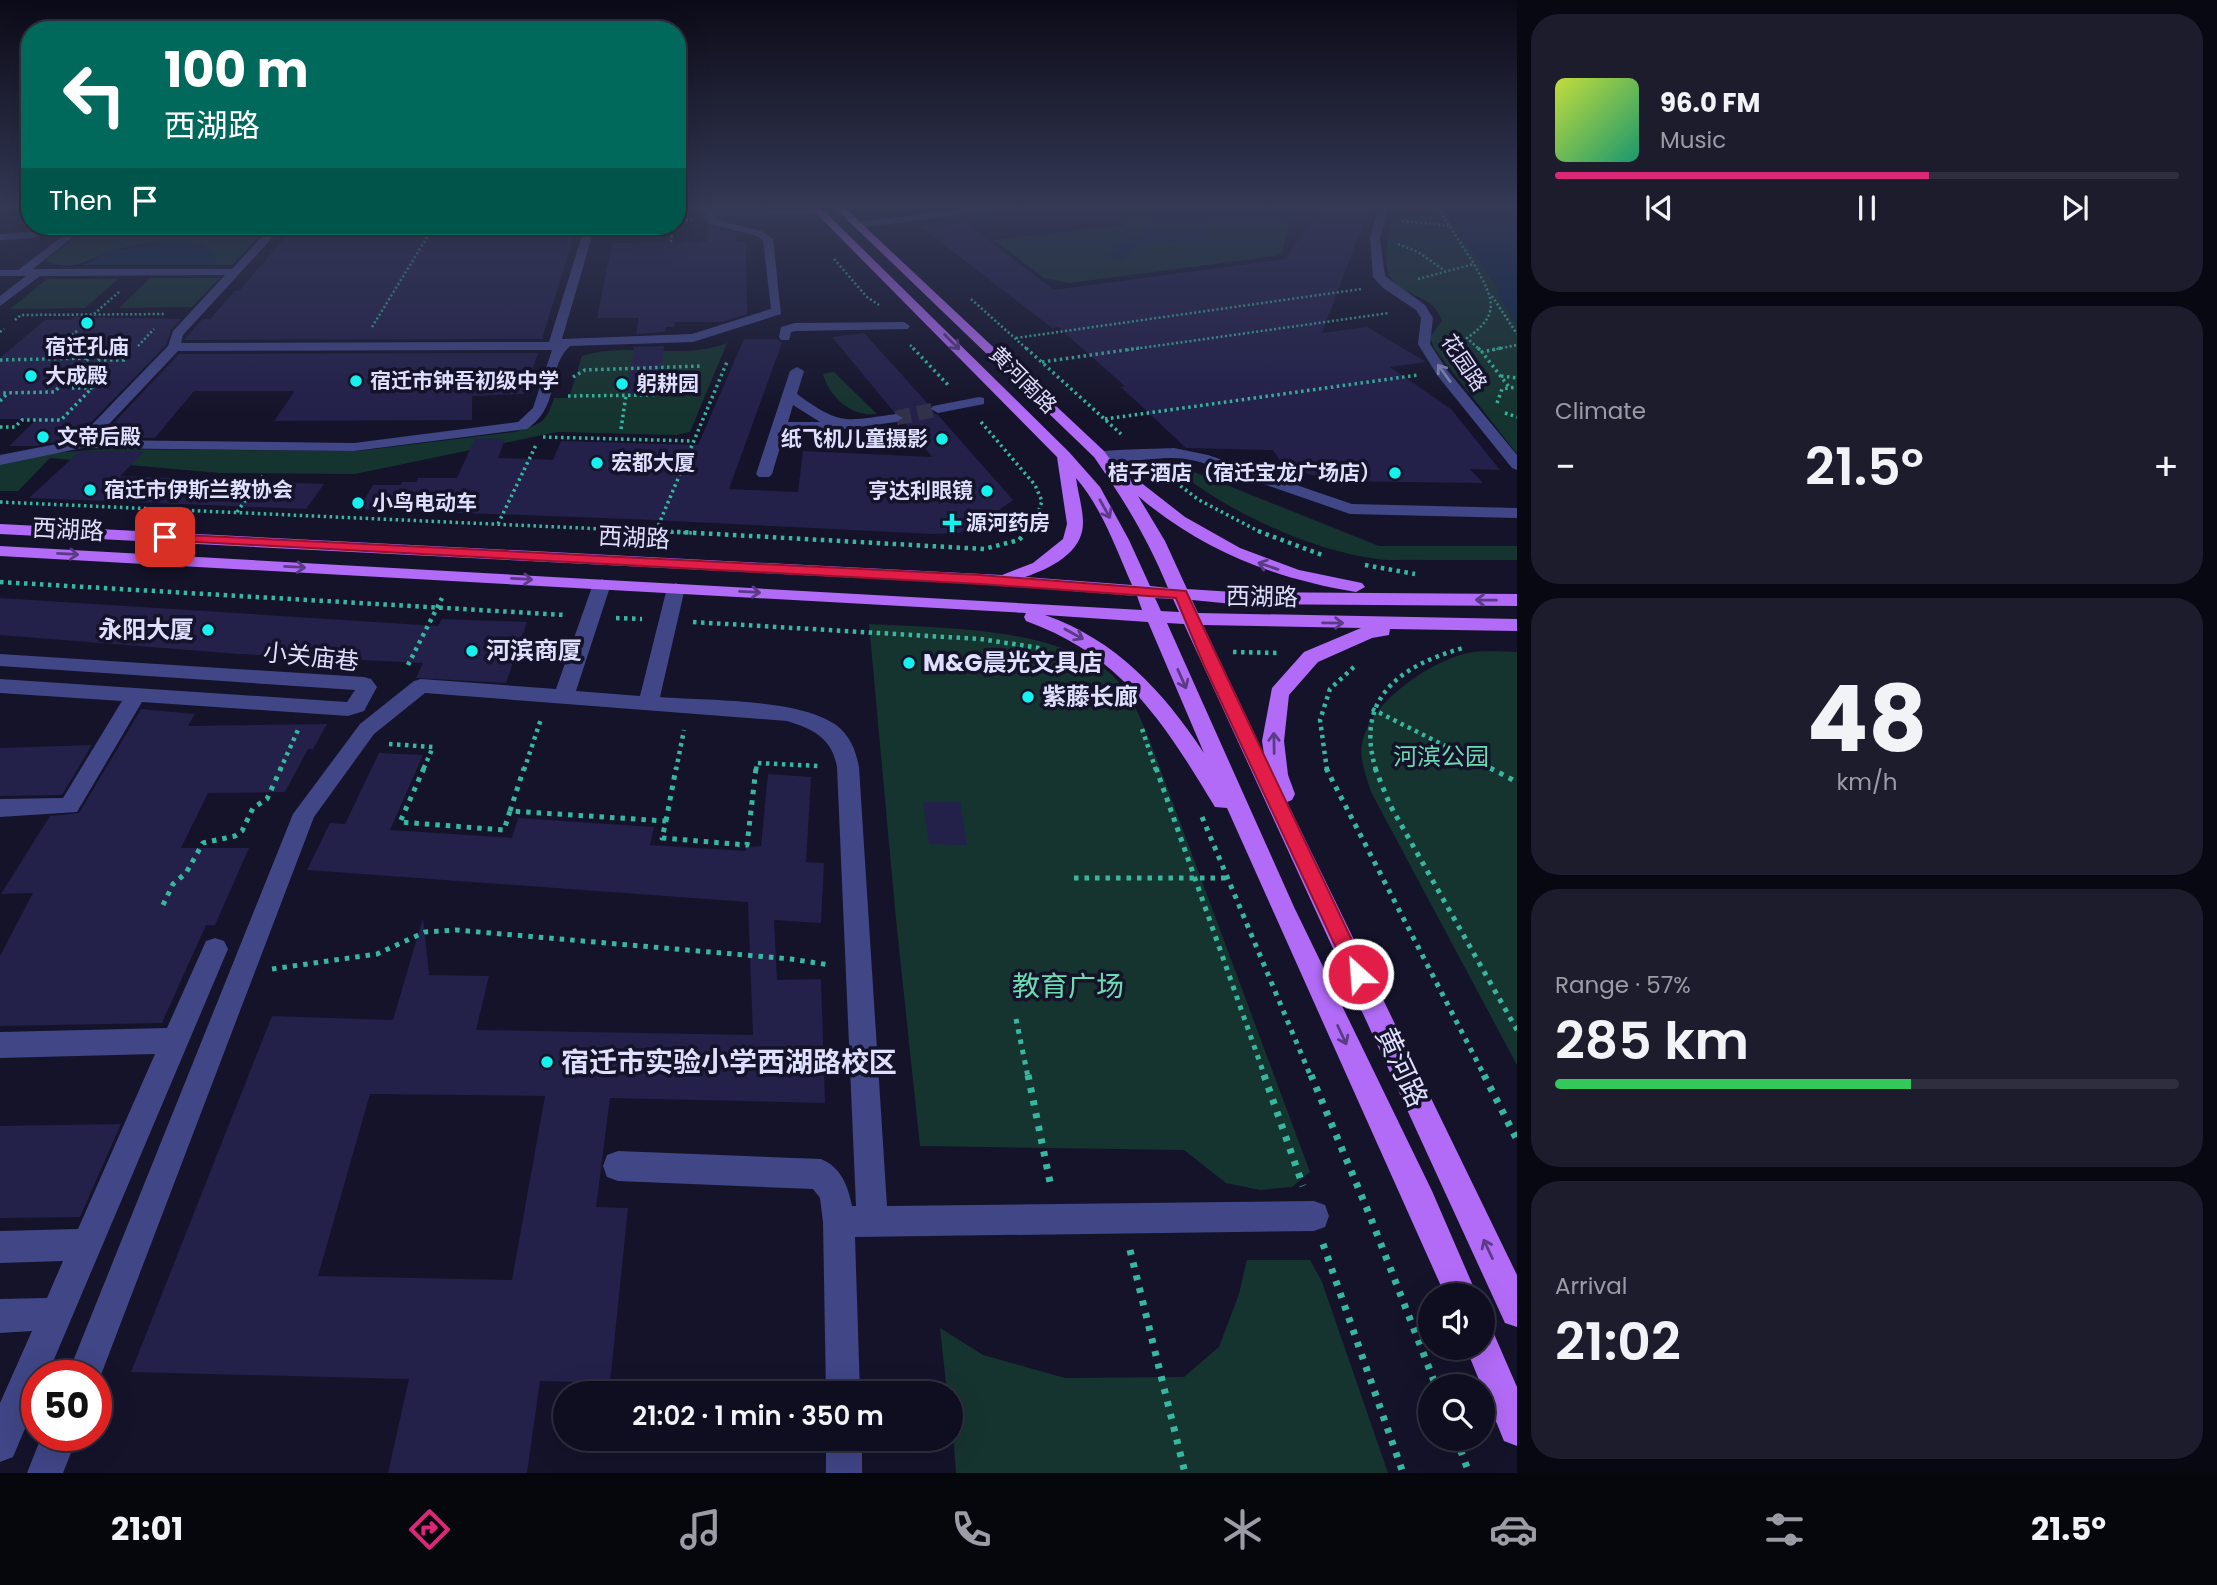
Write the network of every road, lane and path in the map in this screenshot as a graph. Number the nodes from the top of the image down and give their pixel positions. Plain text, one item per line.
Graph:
1 (32, 277) edge
2 (231, 277) edge
3 (403, 277) edge
4 (576, 277) edge
5 (772, 277) edge
6 (850, 277) edge
7 (885, 277) edge
8 (912, 277) edge
9 (1381, 277) edge
10 (1423, 277) edge
11 (1481, 277) edge
12 (1387, 286) junction
13 (1489, 290) junction
14 (119, 292) dead end
15 (0, 302) edge
16 (1421, 308) junction
17 (93, 316) junction
18 (164, 319) dead end
19 (15, 320) dead end
20 (899, 326) junction
21 (155, 328) dead end
22 (78, 330) dead end
23 (1517, 334) edge
24 (785, 337) dead end
25 (1016, 338) dead end
26 (1517, 345) edge
27 (138, 346) dead end
28 (360, 346) junction
29 (558, 346) junction
30 (174, 347) junction
31 (1482, 352) junction
32 (127, 357) dead end
33 (46, 359) junction
34 (0, 360) edge
35 (727, 362) dead end
36 (1042, 362) dead end
37 (702, 366) dead end
38 (797, 371) dead end
39 (1442, 372) junction
40 (71, 375) junction
41 (84, 375) junction
42 (1498, 375) junction
43 (1517, 378) edge
44 (1509, 387) junction
45 (1517, 387) edge
46 (0, 393) edge
47 (9, 393) junction
48 (626, 395) junction
49 (657, 395) dead end
50 (789, 396) junction
51 (0, 401) edge
52 (972, 403) junction
53 (1496, 407) dead end
54 (938, 410) tunnel mouth
55 (1500, 412) dead end
56 (1517, 417) edge
57 (896, 418) tunnel mouth
58 (1104, 419) dead end
59 (848, 426) junction
60 (0, 427) edge
61 (779, 427) junction
62 (621, 429) dead end
63 (693, 442) junction
64 (82, 444) junction
65 (1099, 454) junction
66 (1064, 455) junction
67 (0, 460) edge
68 (1517, 465) edge
69 (764, 474) dead end
70 (263, 476) dead end
71 (0, 502) edge
72 (237, 513) junction
73 (1517, 513) edge
74 (498, 524) junction
75 (0, 529) edge
76 (656, 531) junction
77 (0, 551) edge
78 (980, 579) junction
79 (602, 584) junction
80 (677, 588) junction
81 (446, 591) dead end
82 (1143, 592) junction
83 (1181, 594) junction
84 (1455, 600) junction
85 (1517, 600) edge
86 (987, 605) junction
87 (1154, 617) junction
88 (1191, 619) junction
89 (1470, 625) junction
90 (1517, 625) edge
91 (1468, 647) dead end
92 (0, 660) edge
93 (1359, 663) dead end
94 (366, 685) junction
95 (0, 686) edge
96 (136, 695) junction
97 (557, 696) junction
98 (648, 703) junction
99 (689, 706) junction
100 (308, 707) junction
101 (1372, 709) junction
102 (358, 742) junction
103 (848, 767) junction
104 (1517, 782) edge
105 (0, 808) edge
106 (510, 811) junction
107 (1201, 814) dead end
108 (666, 821) junction
109 (1227, 877) junction
110 (1074, 878) dead end
111 (1323, 901) junction
112 (163, 905) dead end
113 (1282, 907) junction
114 (215, 949) dead end
115 (859, 969) junction
116 (242, 970) junction
117 (1016, 1019) dead end
118 (1517, 1030) edge
119 (175, 1041) junction
120 (0, 1045) edge
121 (1517, 1140) edge
122 (618, 1166) dead end
123 (1314, 1216) dead end
124 (1123, 1218) junction
125 (1058, 1219) junction
126 (839, 1222) junction
127 (872, 1222) junction
128 (87, 1244) junction
129 (0, 1247) edge
130 (1456, 1283) edge
131 (1517, 1311) edge
132 (57, 1314) junction
133 (0, 1316) edge
134 (90, 1360) edge
135 (1488, 1360) edge
136 (1431, 1374) edge
137 (843, 1381) edge
138 (1517, 1428) edge
139 (0, 1444) edge
140 (53, 1451) edge
141 (844, 1451) edge
142 (1461, 1451) edge
143 (44, 1473) edge
144 (844, 1473) edge
145 (1185, 1473) edge
146 (1469, 1473) edge

1 - 15 street
2 - 30 street
3 - 28 path
4 - 29 street
5 - 29 street
6 - 20 path
7 -> 66 main road, 黄河南路
8 - 65 main road, 黄河南路
9 - 12 street
10 - 12 path
11 - 13 path
12 - 16 street
12 - 25 path
13 - 23 path
13 - 31 path
14 - 17 path
16 - 36 path
16 - 39 street, 花园路
17 - 18 path
17 - 19 path
20 - 24 street
20 - 52 path
21 - 27 path
22 - 33 path
26 - 31 path
28 - 29 street
28 - 30 street
29 - 64 street
30 - 64 street
31 - 42 path
32 - 41 path
33 - 34 path
33 - 40 path
35 - 63 path
37 - 48 path
38 - 50 street
39 - 58 path
68 -> 39 street, 花园路
40 - 41 path
40 - 47 path
41 - 60 path
42 - 43 path
42 - 44 path
44 - 45 path
44 - 53 path
46 - 47 path
47 - 51 path
48 - 49 path
48 - 62 path
50 - 59 street
50 - 61 street
52 - 54 street
52 - 76 path
55 - 56 path
57 - 59 street
59 - 61 street
61 - 69 street
63 - 74 path
63 - 76 path
64 - 67 street
65 - 73 street
65 - 83 main road, 黄河南路
84 -> 65 main road
66 - 78 main road
66 -> 82 main road, 黄河南路
70 - 72 path
71 - 72 path
72 - 74 path
74 - 76 path
75 - 78 main road, 西湖路
77 -> 79 main road, 西湖路
78 - 82 main road, 西湖路
79 - 80 main road, 西湖路
79 - 97 street
80 -> 86 main road, 西湖路
80 - 98 street
81 - 94 path
82 - 83 main road, 西湖路
82 - 87 main road, 黄河南路
83 - 84 main road, 西湖路
83 - 88 main road, 黄河路
85 -> 84 main road
86 - 87 main road, 西湖路
86 -> 113 main road
87 - 88 main road, 西湖路
87 -> 113 main road, 黄河路
88 -> 89 main road, 西湖路
88 - 111 main road, 黄河路
89 - 90 main road, 西湖路
111 -> 89 main road
91 - 101 path
92 - 94 street, 小关庙巷
93 - 121 path
94 - 100 street, 小关庙巷
95 - 96 street, 小关庙巷
96 - 100 street, 小关庙巷
96 - 105 street
97 - 98 street
97 - 102 street
97 - 106 path
98 - 99 street
99 - 103 street
99 - 108 path
100 - 112 path
101 - 104 path
101 - 118 path
102 - 106 path
102 - 116 street
103 - 108 path
103 - 115 street
106 - 108 path
107 - 109 path
109 - 110 path
109 - 136 path
131 -> 111 main road, 黄河路
113 -> 130 main road, 黄河路
114 - 119 street
115 - 116 path
115 - 127 street
116 - 134 street
117 - 125 path
119 - 120 street
119 - 128 street
122 - 126 street
123 - 124 street
124 - 125 street
124 - 145 path
125 - 127 street
126 - 127 street
126 - 137 street
128 - 129 street
128 - 132 street
132 - 133 street
132 - 139 street
135 - 138 main road
140 - 143 street
141 - 144 street
142 - 146 path

